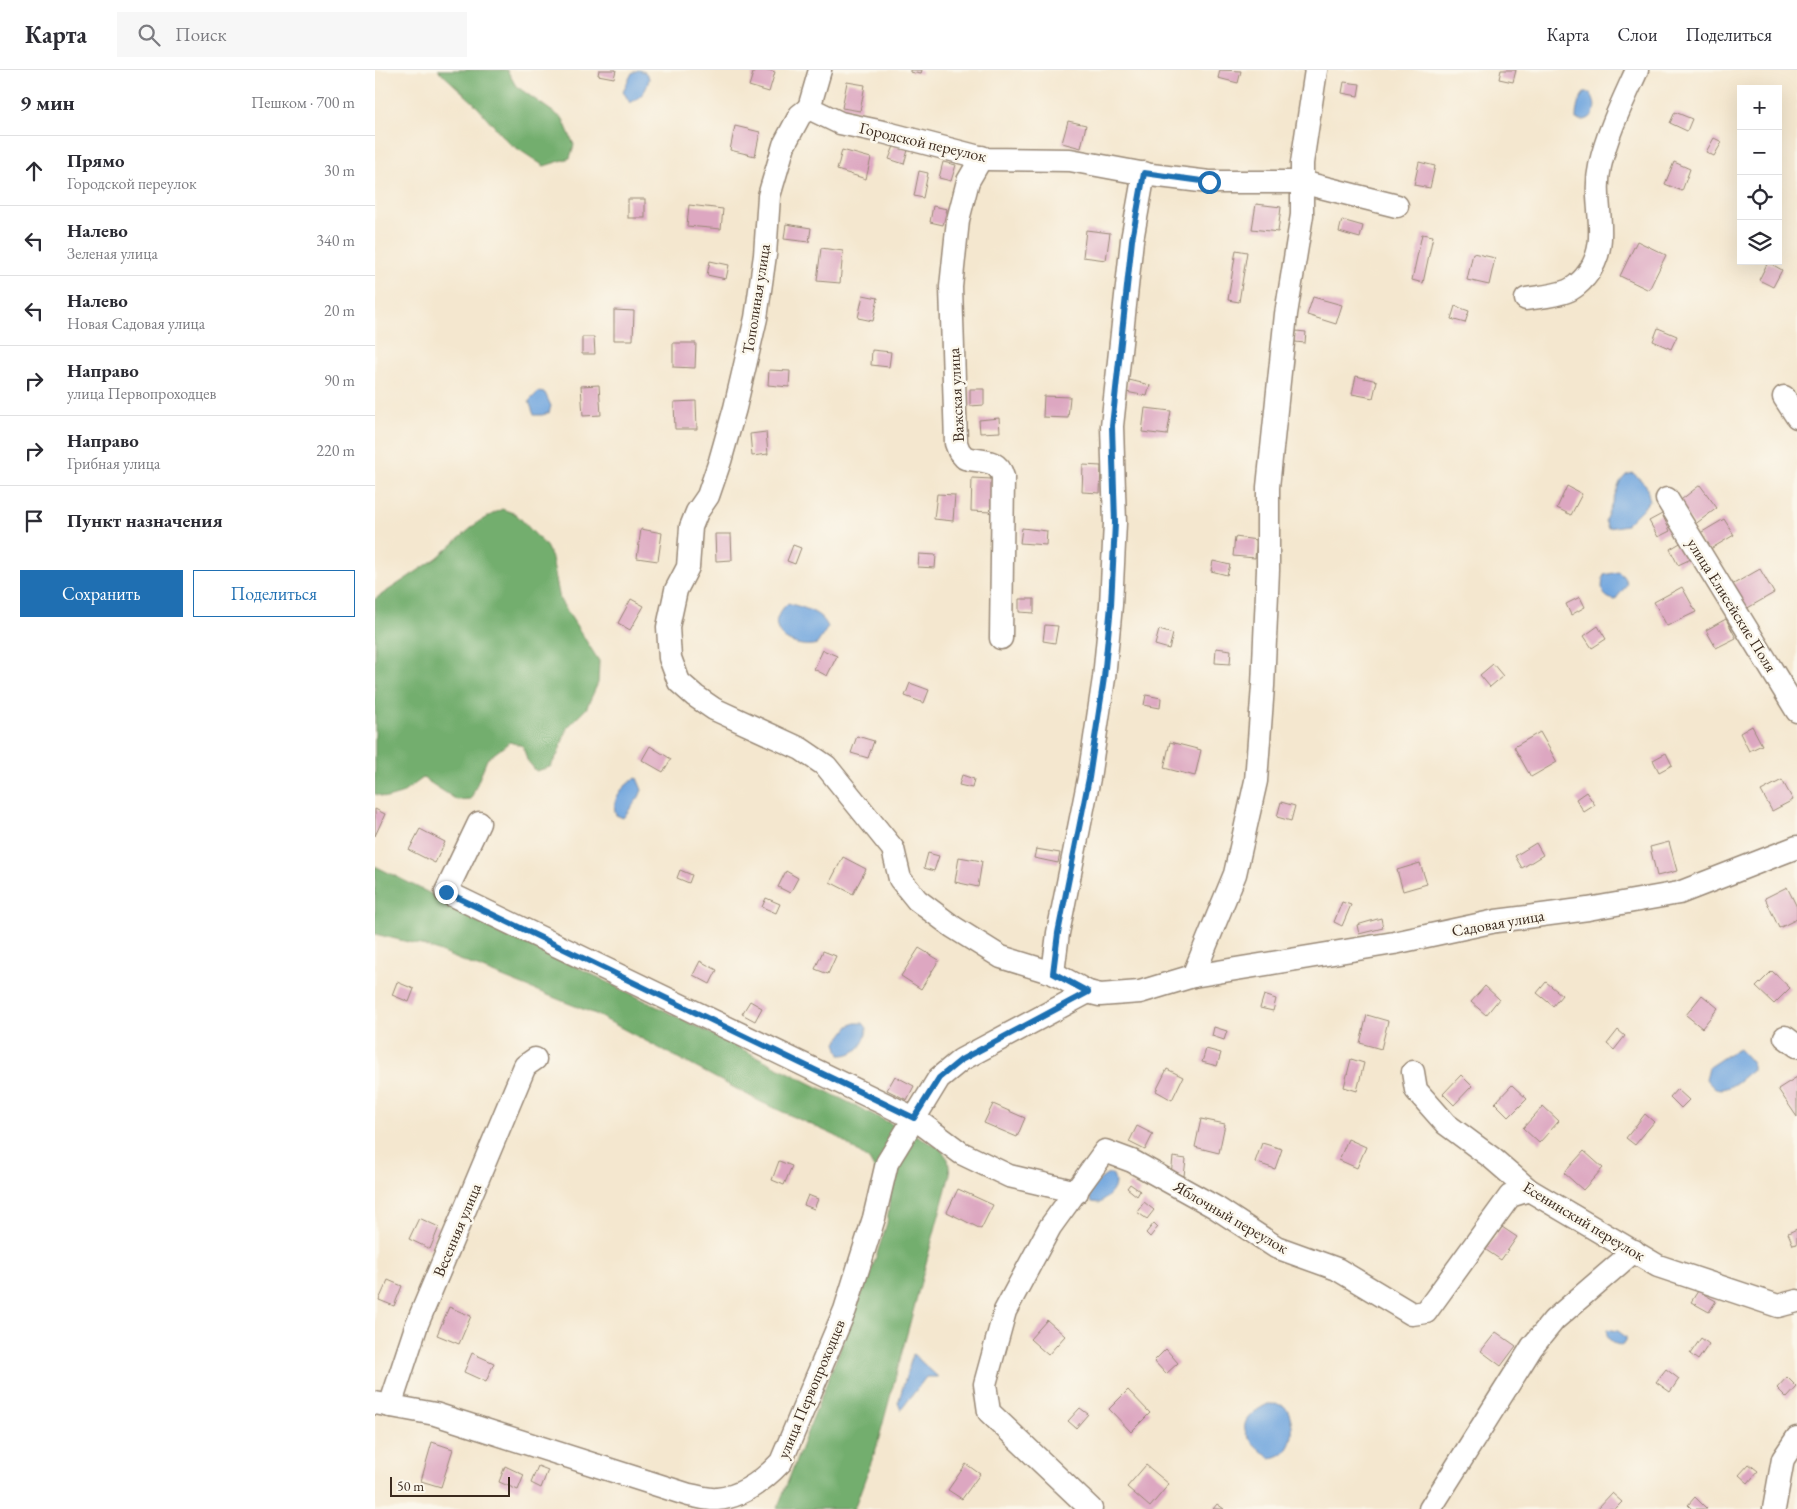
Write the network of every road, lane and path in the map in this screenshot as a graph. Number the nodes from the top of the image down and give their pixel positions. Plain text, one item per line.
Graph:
1 (820, 70) edge
2 (1316, 70) edge
3 (1637, 70) edge
4 (809, 108) junction
5 (982, 157) junction
6 (1144, 173) junction
7 (1301, 182) junction
8 (1397, 206) dead end
9 (1526, 299) dead end
10 (1784, 397) dead end
11 (1797, 418) edge
12 (1667, 500) dead end
13 (1001, 638) dead end
14 (1797, 711) edge
15 (479, 823) dead end
16 (1797, 847) edge
17 (1053, 973) junction
18 (1193, 976) junction
19 (1088, 992) junction
20 (535, 1059) dead end
21 (1413, 1072) dead end
22 (914, 1118) junction
23 (1529, 1190) junction
24 (1077, 1192) junction
25 (1634, 1251) junction
26 (1797, 1301) edge
27 (382, 1404) edge
28 (1797, 1438) edge
29 (1091, 1509) edge
30 (1430, 1509) edge
31 (1775, 1509) edge

1 - 4 street
2 - 7 street
3 - 9 street
4 - 5 street, Городской переулок
4 - 17 street, Тополиная улица
5 - 6 street, Городской переулок
5 - 13 street, Важская улица
6 - 7 street, Городской переулок
6 - 17 street
7 - 8 street, Городской переулок
7 - 18 street
10 - 11 street
12 - 14 street, улица Елисейские Поля
15 - 22 street
16 - 18 street, Садовая улица
17 - 19 street, Тополиная улица
18 - 19 street, Садовая улица
19 - 22 street, улица Первопроходцев
20 - 27 street, Весенняя улица
21 - 23 street, Есенинский переулок
22 - 24 street
22 - 27 street, улица Первопроходцев
23 - 24 street, Яблочный переулок
23 - 25 street, Есенинский переулок
24 - 29 street
25 - 26 street, Есенинский переулок
25 - 30 street
28 - 31 street

